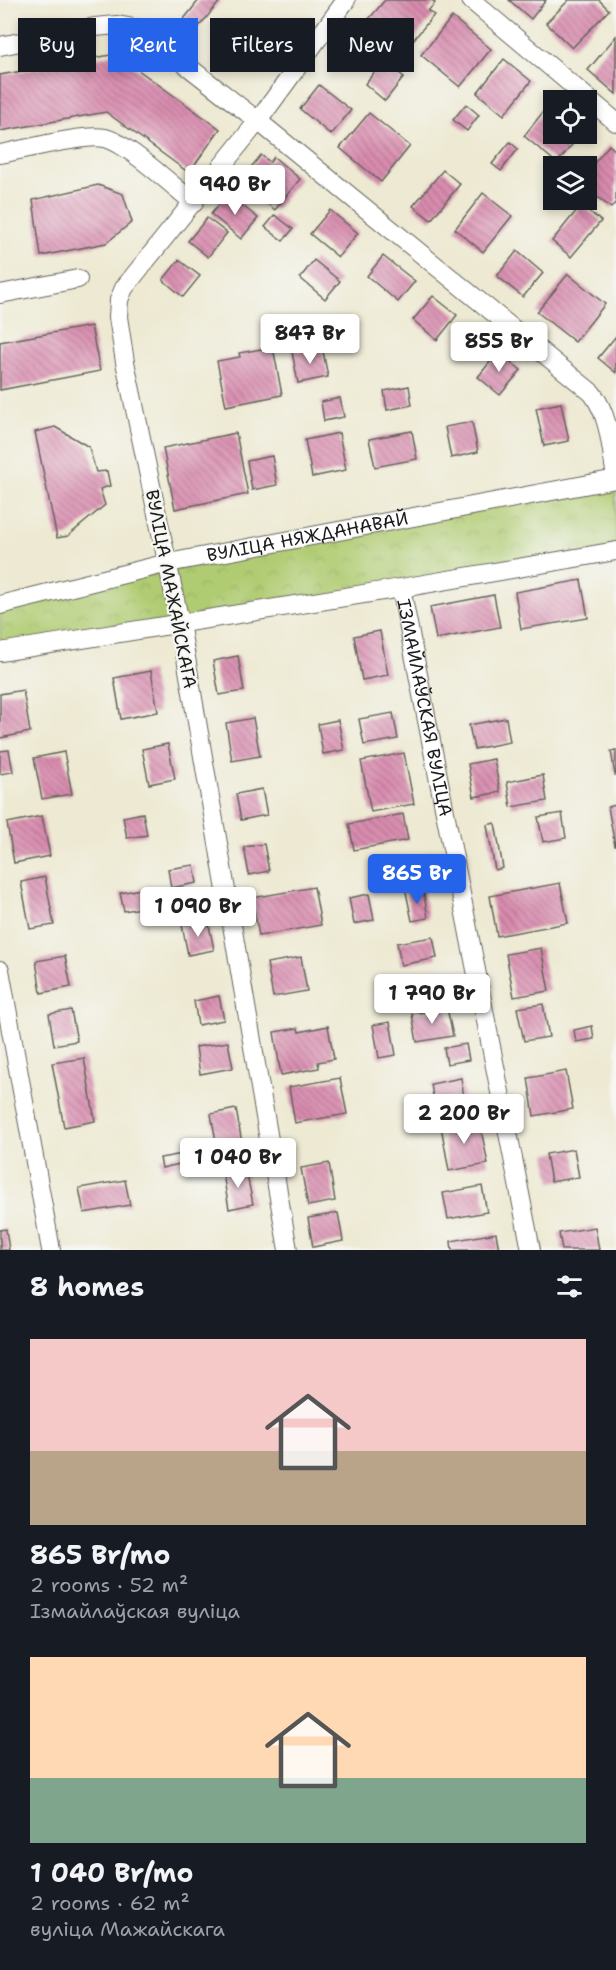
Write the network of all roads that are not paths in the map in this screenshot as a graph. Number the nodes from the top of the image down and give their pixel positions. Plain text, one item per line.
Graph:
1 (346, 0) edge
2 (471, 0) edge
3 (0, 46) edge
4 (258, 121) junction
5 (616, 122) edge
6 (0, 154) edge
7 (194, 203) junction
8 (78, 279) dead end
9 (0, 294) edge
10 (616, 478) edge
11 (616, 551) edge
12 (168, 563) junction
13 (401, 588) junction
14 (0, 605) edge
15 (180, 623) junction
16 (0, 651) edge
17 (1, 980) edge
18 (51, 1250) edge
19 (288, 1250) edge
20 (531, 1250) edge

1 - 4 street, ВУЛІЦА МАЖАЙСКАГА
2 - 5 street
3 - 4 street
4 - 7 street, ВУЛІЦА МАЖАЙСКАГА
4 - 10 street
6 - 7 street
7 - 12 street, ВУЛІЦА МАЖАЙСКАГА
8 - 9 street
10 - 12 street, ВУЛІЦА НЯЖДАНАВАЙ
11 - 13 street
12 - 14 street, ВУЛІЦА НЯЖДАНАВАЙ
12 - 15 street, ВУЛІЦА МАЖАЙСКАГА
13 - 15 street
13 - 20 street, ІЗМАЙЛАЎСКАЯ ВУЛІЦА
15 - 16 street
15 - 19 street, ВУЛІЦА МАЖАЙСКАГА
17 - 18 street

